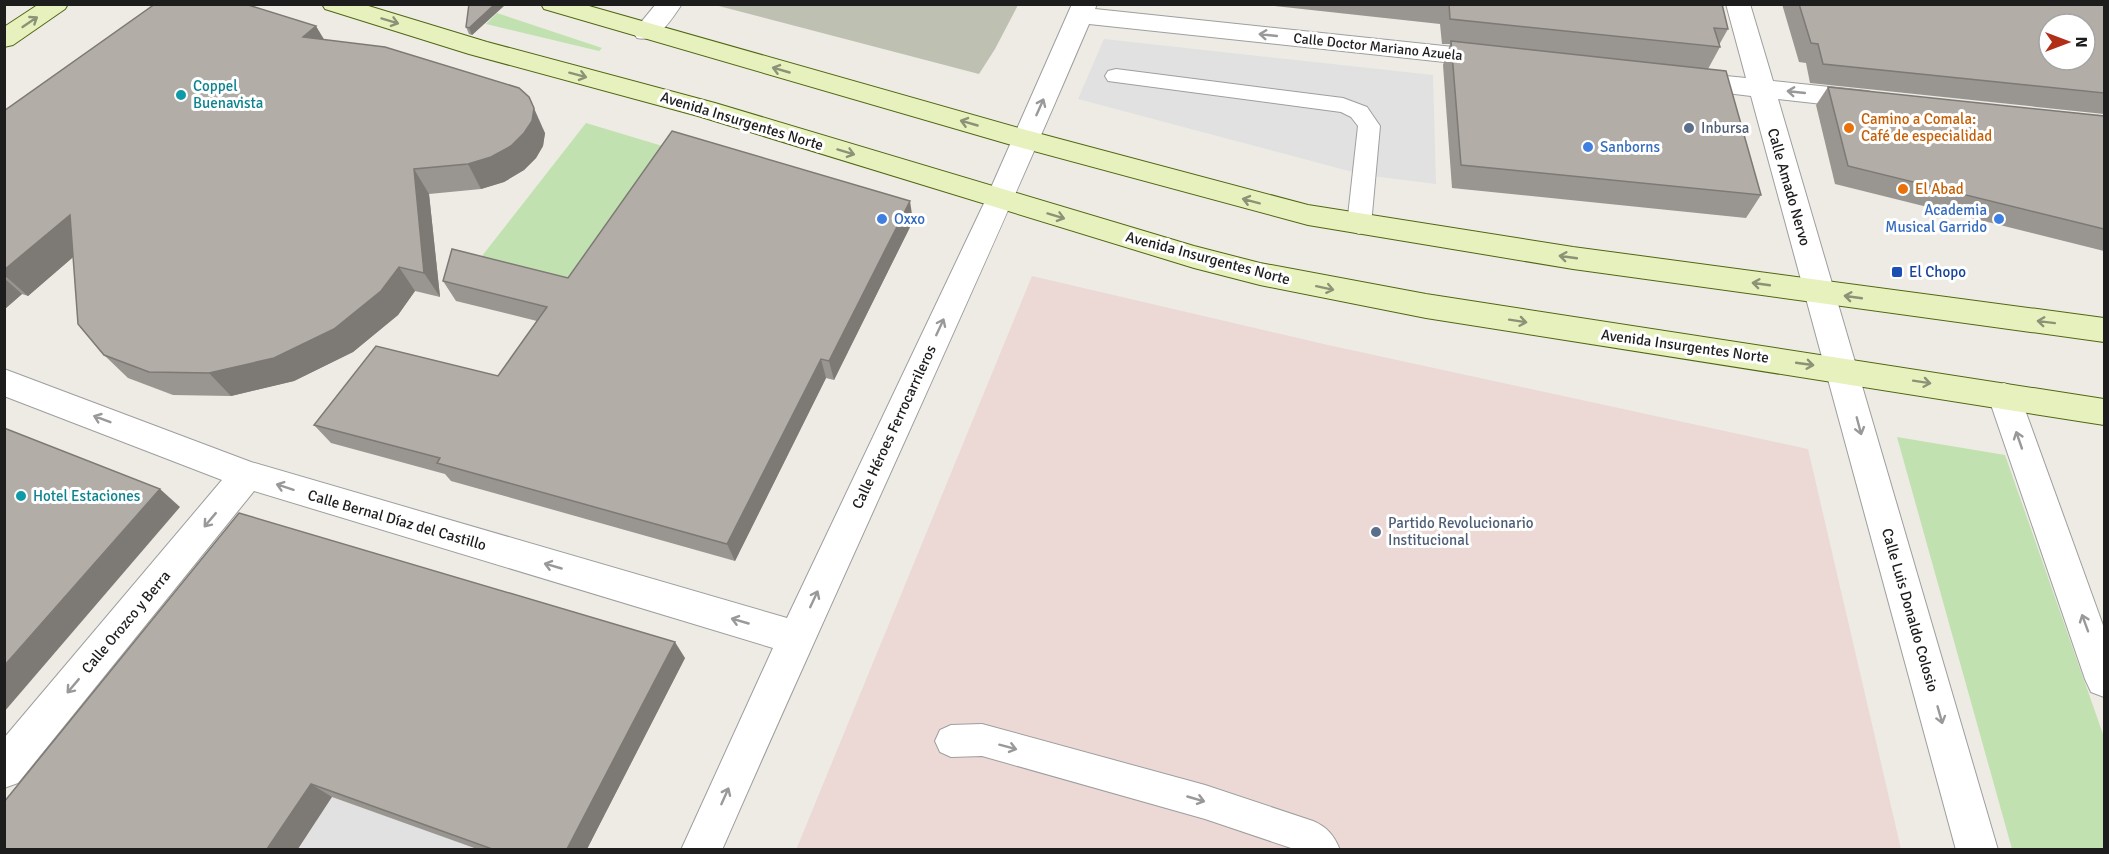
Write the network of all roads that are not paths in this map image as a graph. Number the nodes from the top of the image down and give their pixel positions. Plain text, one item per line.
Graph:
1 (56, 4) edge
2 (334, 4) edge
3 (553, 4) edge
4 (670, 4) edge
5 (1738, 4) edge
6 (1083, 10) edge
7 (646, 32) junction
8 (4, 39) edge
9 (1514, 62) edge
10 (1116, 76) dead end
11 (1667, 78) edge
12 (1761, 88) junction
13 (1891, 102) edge
14 (1025, 139) junction
15 (1000, 199) junction
16 (1359, 225) junction
17 (1819, 292) junction
18 (2104, 330) edge
19 (1843, 370) junction
20 (4, 381) edge
21 (2004, 396) junction
22 (2104, 412) edge
23 (248, 475) junction
24 (796, 638) junction
25 (2104, 679) edge
26 (951, 741) dead end
27 (4, 769) edge
28 (701, 849) edge
29 (1323, 849) edge
30 (1977, 849) edge

8 -> 1 main road
2 -> 15 main road, Avenida Insurgentes Norte
3 - 7 main road
4 - 7 street
5 - 12 street, Calle Amado Nervo
9 -> 6 street, Calle Doctor Mariano Azuela
14 -> 6 street, Calle Héroes Ferrocarrileros
14 -> 7 main road
10 - 16 lane
11 - 12 street
13 -> 12 street
12 - 17 street, Calle Amado Nervo
14 - 15 street, Calle Héroes Ferrocarrileros
16 -> 14 main road
15 -> 19 main road, Avenida Insurgentes Norte
24 -> 15 street, Calle Héroes Ferrocarrileros
17 -> 16 main road
18 -> 17 main road
17 - 19 street, Calle Amado Nervo
19 -> 21 main road, Avenida Insurgentes Norte
19 -> 30 street, Calle Luis Donaldo Colosio
23 -> 20 street, Calle Bernal Díaz del Castillo
21 - 22 main road, Avenida Insurgentes Norte
25 -> 21 street
24 -> 23 street, Calle Bernal Díaz del Castillo
23 -> 27 street, Calle Orozco y Berra
28 -> 24 street, Calle Héroes Ferrocarrileros
26 -> 29 lane

